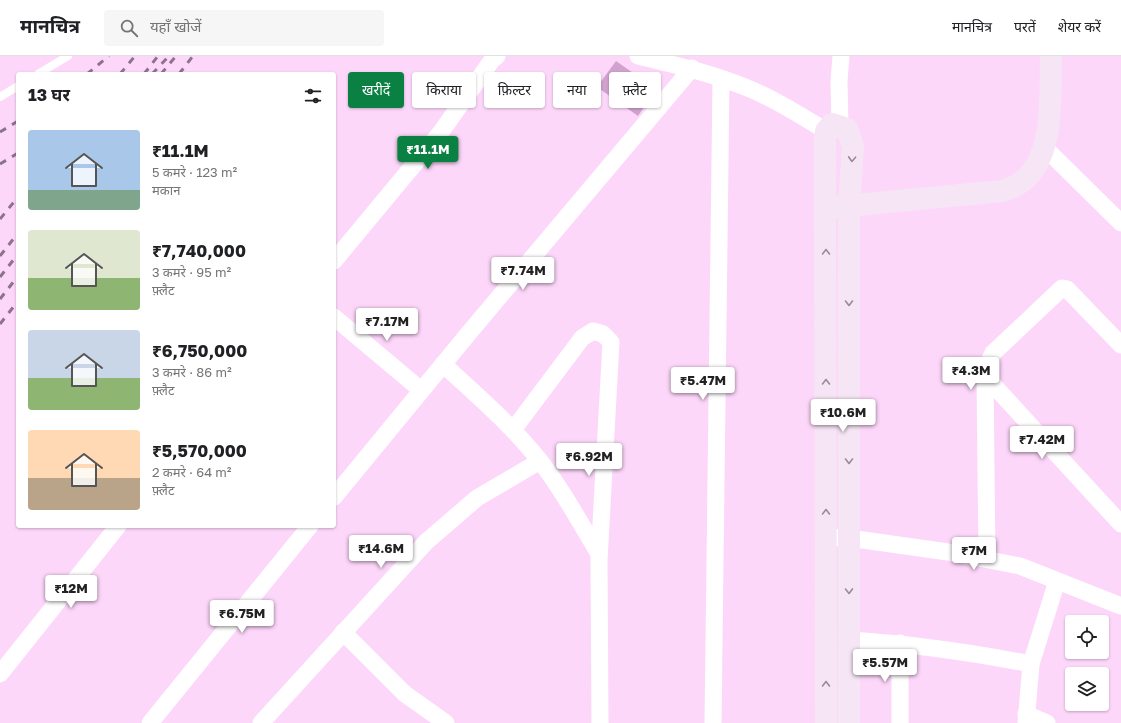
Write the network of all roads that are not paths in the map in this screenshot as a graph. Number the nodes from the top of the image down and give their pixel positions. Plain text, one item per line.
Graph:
1 (68, 56) edge
2 (497, 56) edge
3 (638, 56) edge
4 (841, 56) edge
5 (1051, 56) edge
6 (692, 68) junction
7 (41, 72) edge
8 (721, 80) junction
9 (16, 87) edge
10 (0, 97) edge
11 (833, 128) junction
12 (1044, 147) junction
13 (849, 206) junction
14 (826, 207) junction
15 (1121, 223) edge
16 (336, 259) edge
17 (336, 319) edge
18 (1121, 345) edge
19 (443, 364) junction
20 (985, 376) junction
21 (421, 390) junction
22 (513, 430) junction
23 (540, 460) junction
24 (336, 495) edge
25 (1121, 524) edge
26 (116, 528) edge
27 (308, 528) edge
28 (826, 537) junction
29 (849, 538) junction
30 (599, 554) junction
31 (987, 558) junction
32 (1057, 581) junction
33 (1121, 606) edge
34 (342, 632) junction
35 (850, 640) junction
36 (900, 643) junction
37 (1031, 664) junction
38 (0, 674) edge
39 (1026, 719) edge
40 (150, 723) edge
41 (260, 723) edge
42 (446, 723) edge
43 (600, 723) edge
44 (714, 723) edge
45 (826, 723) edge
46 (849, 723) edge
47 (900, 723) edge
48 (1047, 723) edge

1 - 7 lane
2 - 16 street
3 - 6 street
4 - 11 street
5 - 12 street
6 - 8 street
6 - 19 street
8 - 11 street
8 - 44 street
9 - 10 lane
11 -> 13 street
11 - 14 street
12 - 13 street
12 - 15 street
13 - 14 street
13 -> 29 street
28 -> 14 street
17 - 21 street
18 - 20 street
19 - 21 street
19 - 22 street
20 - 25 street
20 - 31 street
21 - 24 street
22 - 23 street
22 - 30 street
23 - 30 street
23 - 34 street
26 - 38 street
27 - 40 street
28 - 29 street
45 -> 28 street
29 - 31 street
29 -> 35 street
30 - 43 street
31 - 32 street
32 - 33 street
32 - 37 street
34 - 41 street
34 - 42 street
35 - 36 street
35 - 46 street
36 - 37 street
36 - 47 street
37 - 39 street
39 - 48 street

